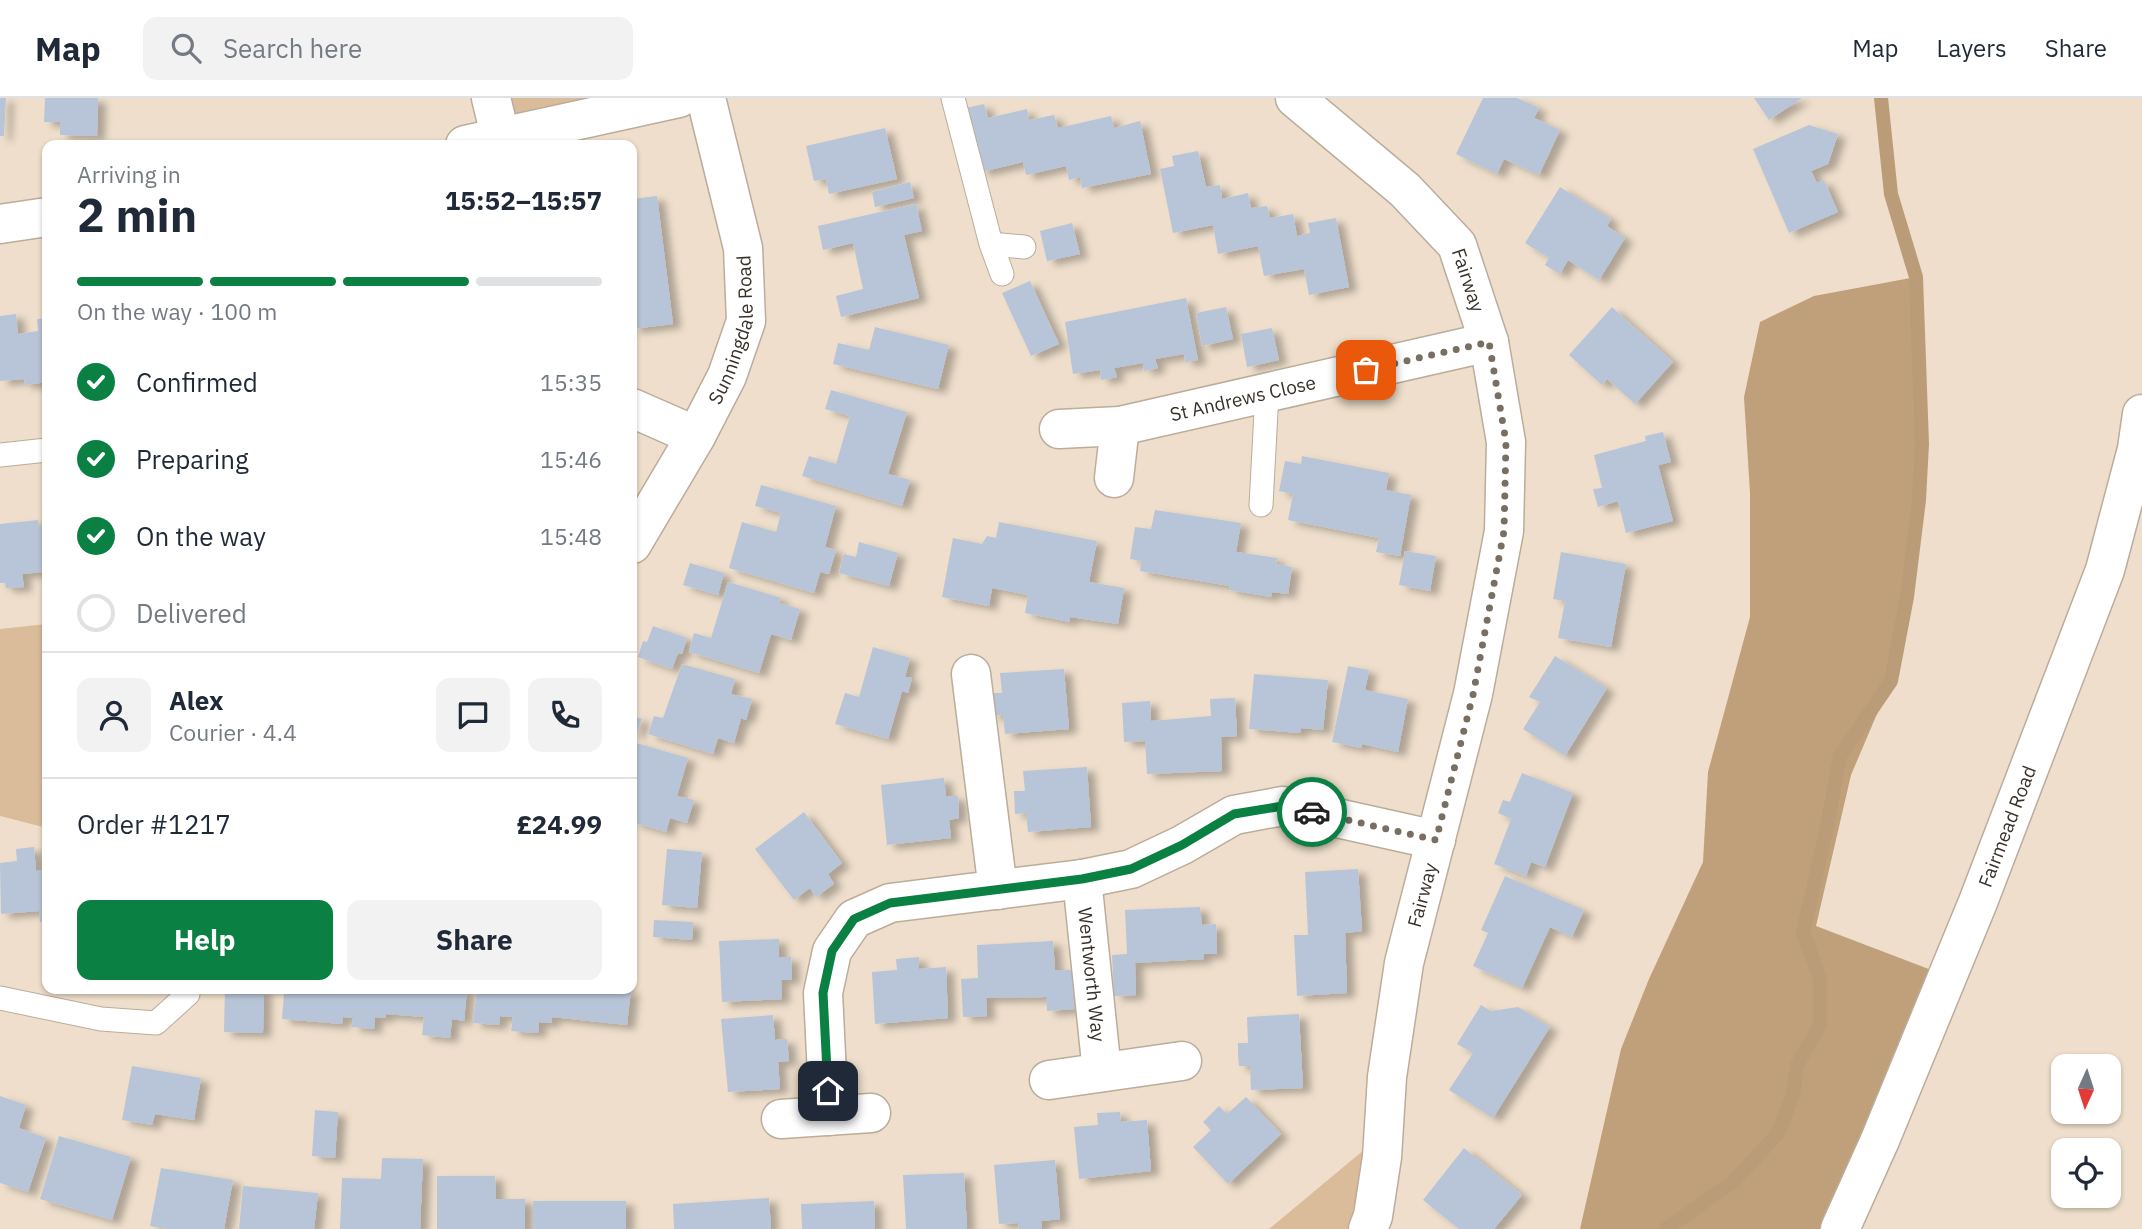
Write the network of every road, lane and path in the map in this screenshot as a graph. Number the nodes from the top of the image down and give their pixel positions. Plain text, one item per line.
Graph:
1 (491, 98) edge
2 (680, 98) edge
3 (706, 98) edge
4 (953, 98) edge
5 (1295, 98) edge
6 (483, 140) edge
7 (492, 140) edge
8 (42, 218) edge
9 (0, 224) edge
10 (990, 244) junction
11 (1024, 247) dead end
12 (1002, 274) dead end
13 (1489, 342) junction
14 (1267, 393) junction
15 (637, 410) edge
16 (2142, 414) edge
17 (1121, 426) junction
18 (1059, 429) dead end
19 (696, 436) junction
20 (42, 450) edge
21 (0, 454) edge
22 (1114, 478) dead end
23 (1261, 505) dead end
24 (637, 536) edge
25 (971, 674) dead end
26 (1436, 840) junction
27 (1082, 879) junction
28 (998, 890) junction
29 (187, 994) edge
30 (0, 998) edge
31 (1182, 1061) dead end
32 (1102, 1072) junction
33 (1049, 1080) dead end
34 (871, 1113) dead end
35 (829, 1116) junction
36 (781, 1119) dead end
37 (1368, 1229) edge
38 (1840, 1229) edge

1 - 6 street
2 - 7 street
3 - 19 street, Sunningdale Road
4 - 10 lane
5 - 13 street, Fairway
8 - 9 street
10 - 11 lane
10 - 12 lane
13 - 14 street, St Andrews Close
13 - 26 street, Fairway
14 - 17 street, St Andrews Close
14 - 23 lane
15 - 19 street
16 - 38 street, Fairmead Road
17 - 18 street, St Andrews Close
17 - 22 street
19 - 24 street, Sunningdale Road
20 - 21 lane
25 - 28 street
26 - 27 street, Wentworth Way
26 - 37 street, Fairway
27 - 28 street, Wentworth Way
27 - 32 street, Wentworth Way
28 - 35 street, Wentworth Way
29 - 30 lane
31 - 32 street
32 - 33 street
34 - 35 street
35 - 36 street

